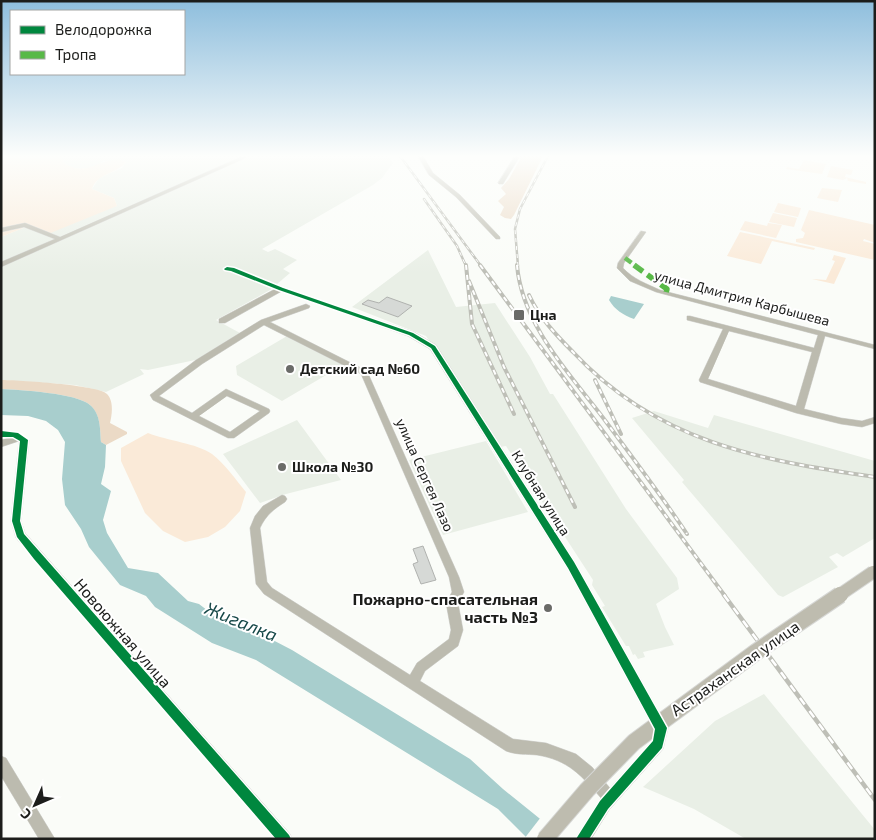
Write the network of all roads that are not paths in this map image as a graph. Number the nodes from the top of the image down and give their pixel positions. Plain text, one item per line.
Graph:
1 (160, 195) edge
2 (457, 195) edge
3 (1, 230) edge
4 (643, 232) dead end
5 (498, 238) dead end
6 (61, 239) junction
7 (1, 265) edge
8 (227, 269) dead end
9 (281, 289) junction
10 (306, 302) junction
11 (690, 318) dead end
12 (222, 321) dead end
13 (264, 322) junction
14 (727, 328) junction
15 (822, 333) junction
16 (875, 347) edge
17 (817, 351) junction
18 (798, 410) junction
19 (194, 416) junction
20 (875, 420) edge
21 (1, 434) edge
22 (19, 437) junction
23 (1, 444) edge
24 (282, 499) dead end
25 (873, 572) dead end
26 (413, 682) junction
27 (1, 762) edge
28 (610, 798) junction
29 (585, 834) edge
30 (48, 839) edge
31 (285, 839) edge
32 (544, 839) edge

1 - 6 street
2 - 5 street
3 - 6 street
4 - 15 street, улица Дмитрия Карбышева
6 - 7 street
8 - 9 street, Клубная улица
9 - 10 street, Клубная улица
9 - 12 street
10 - 13 street
10 - 28 street, Клубная улица
11 - 14 street
13 - 19 street
13 - 26 street, улица Сергея Лазо
14 - 17 street
14 - 18 street
15 - 16 street, улица Дмитрия Карбышева
15 - 17 street
17 - 18 street
18 - 20 street
19 - 19 street
21 - 22 street
22 - 23 street
22 - 31 street, Новоюжная улица
24 - 26 street
25 - 32 main road, Астраханская улица, bridge
26 - 28 street
27 - 30 street
28 - 29 street, Клубная улица

